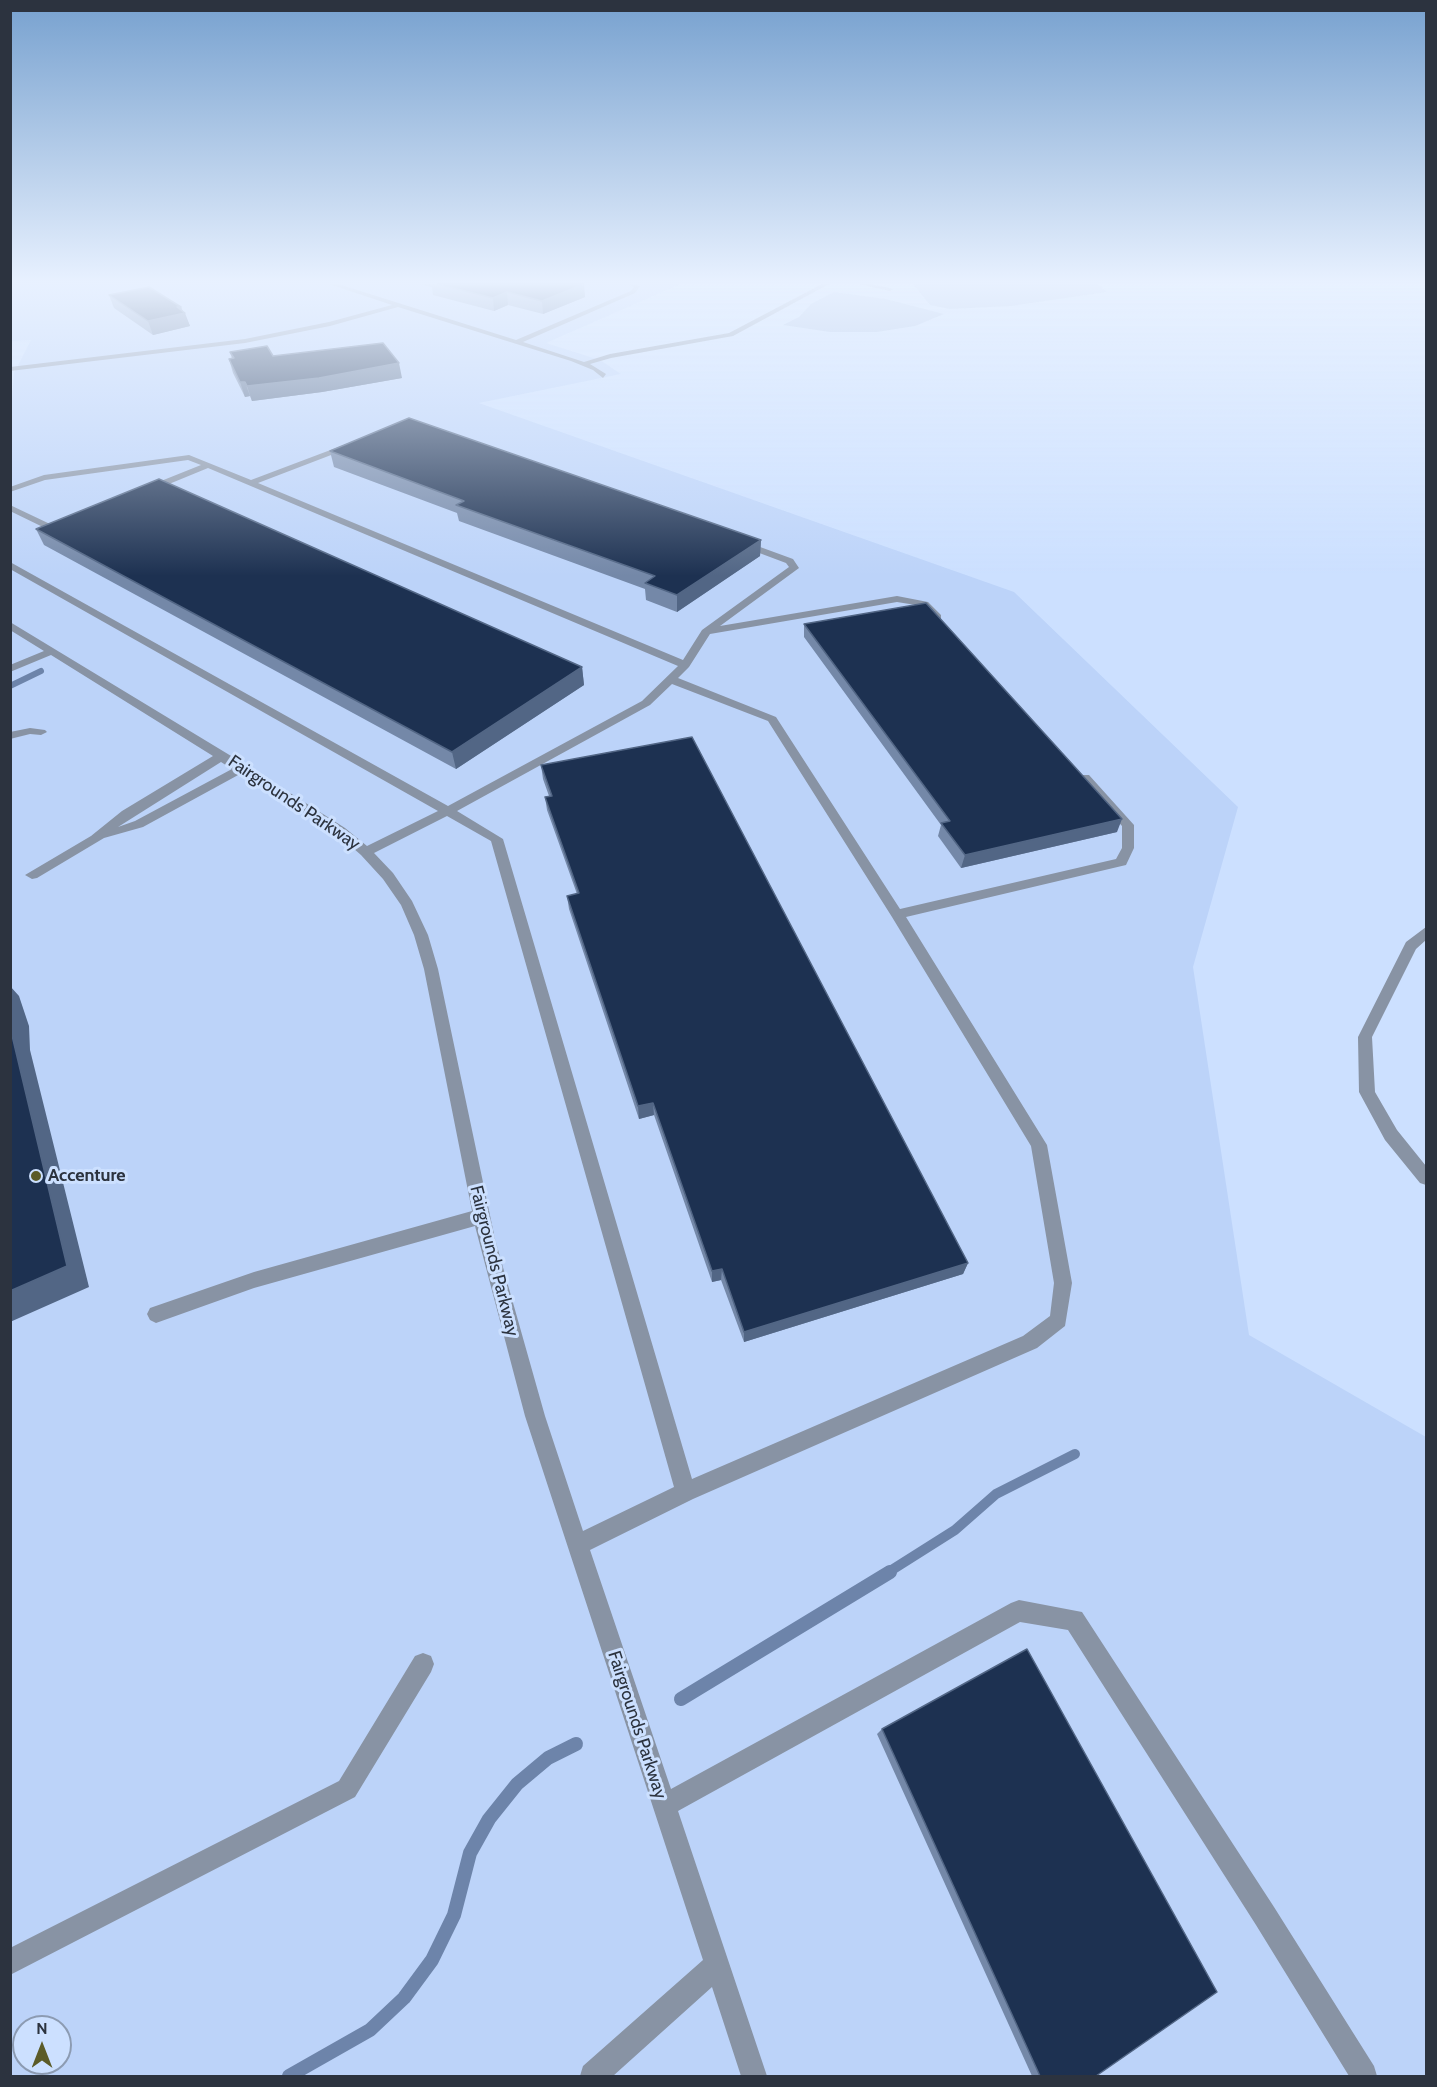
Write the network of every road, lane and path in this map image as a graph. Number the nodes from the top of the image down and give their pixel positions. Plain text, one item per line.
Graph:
1 (359, 441) edge
2 (209, 465) junction
3 (251, 483) junction
4 (10, 490) edge
5 (135, 494) edge
6 (10, 507) edge
7 (72, 519) edge
8 (735, 541) edge
9 (10, 565) edge
10 (10, 625) edge
11 (948, 630) edge
12 (706, 632) junction
13 (52, 651) junction
14 (685, 665) junction
15 (10, 669) edge
16 (670, 679) junction
17 (41, 732) dead end
18 (10, 736) edge
19 (222, 756) junction
20 (1074, 766) edge
21 (242, 768) junction
22 (446, 812) junction
23 (95, 838) junction
24 (366, 852) junction
25 (32, 875) dead end
26 (897, 914) junction
27 (1426, 932) edge
28 (1426, 1178) edge
29 (482, 1216) junction
30 (156, 1314) dead end
31 (686, 1492) junction
32 (578, 1545) junction
33 (423, 1664) dead end
34 (664, 1806) junction
35 (10, 1962) edge
36 (717, 1965) junction
37 (593, 2076) edge
38 (754, 2076) edge
39 (1364, 2076) edge

1 - 3 street
2 - 3 street
2 - 4 street
2 - 5 street
3 - 14 street
6 - 7 street
8 - 12 street
9 - 22 street
10 - 13 street, Fairgrounds Parkway
11 - 12 street
12 - 14 street
13 - 15 street
13 - 19 street, Fairgrounds Parkway
14 - 16 street
16 - 22 street
16 - 26 street
17 - 18 street
19 - 21 street, Fairgrounds Parkway
19 - 23 street
20 - 26 street
21 - 23 street
21 - 24 street, Fairgrounds Parkway
22 - 24 street
22 - 31 street
23 - 25 street
24 - 29 street, Fairgrounds Parkway
26 - 31 street
27 - 28 street
29 - 30 street
29 - 32 street, Fairgrounds Parkway
31 - 32 street
32 - 34 street, Fairgrounds Parkway
33 - 35 street
34 - 36 street, Fairgrounds Parkway
34 - 39 street
36 - 37 street
36 - 38 street, Fairgrounds Parkway

